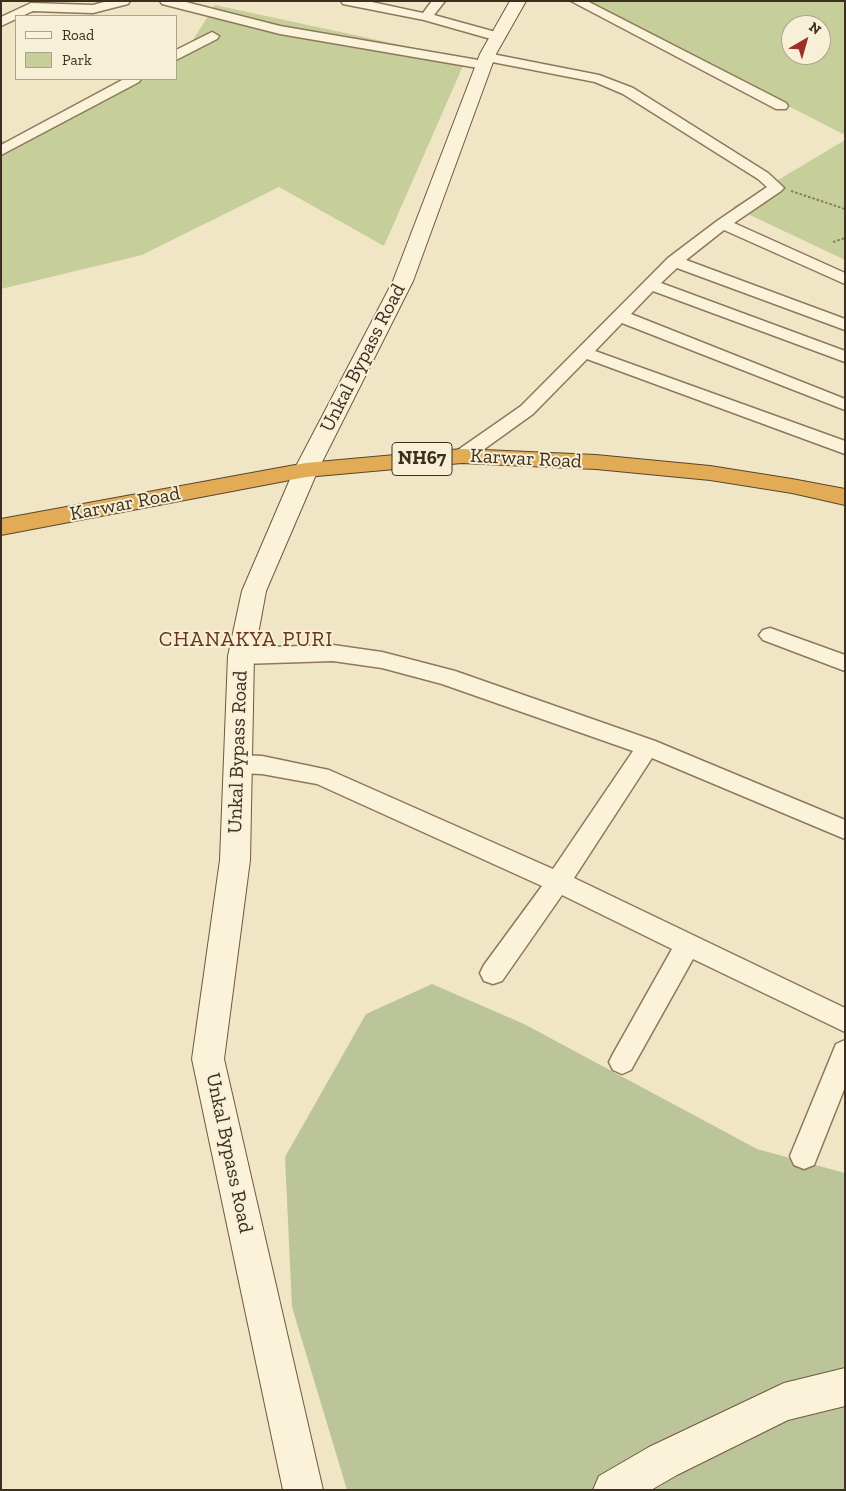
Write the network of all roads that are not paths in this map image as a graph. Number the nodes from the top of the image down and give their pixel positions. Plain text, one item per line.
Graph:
1 (124, 1) edge
2 (166, 1) edge
3 (346, 1) edge
4 (439, 1) edge
5 (518, 1) edge
6 (577, 1) edge
7 (369, 3) edge
8 (426, 17) junction
9 (1, 22) edge
10 (212, 36) dead end
11 (498, 37) junction
12 (178, 55) edge
13 (486, 61) junction
14 (132, 80) edge
15 (781, 106) dead end
16 (1, 150) edge
17 (723, 224) junction
18 (674, 261) junction
19 (845, 279) edge
20 (651, 286) junction
21 (622, 317) junction
22 (845, 324) edge
23 (585, 352) junction
24 (845, 357) edge
25 (845, 405) edge
26 (845, 448) edge
27 (462, 456) junction
28 (306, 470) junction
29 (845, 497) edge
30 (1, 527) edge
31 (770, 635) dead end
32 (241, 656) junction
33 (845, 663) edge
34 (646, 747) junction
35 (237, 764) junction
36 (845, 830) edge
37 (558, 882) junction
38 (688, 945) junction
39 (493, 973) dead end
40 (845, 1021) edge
41 (845, 1052) edge
42 (622, 1062) dead end
43 (804, 1156) dead end
44 (845, 1388) edge
45 (303, 1490) edge
46 (612, 1490) edge

1 - 9 street
2 - 13 street
3 - 7 street
4 - 8 street
5 - 11 main road, Unkal Bypass Road
6 - 15 street
7 - 8 street
8 - 11 street
10 - 12 street
11 - 13 main road, Unkal Bypass Road
13 - 17 street
13 - 28 main road, Unkal Bypass Road
14 - 16 street
17 - 18 street
17 - 19 street
18 - 20 street
18 - 22 street
20 - 21 street
20 - 24 street
21 - 23 street
21 - 25 street
23 - 26 street
23 - 27 street
27 - 28 highway, Karwar Road / NH67
27 - 29 highway, Karwar Road / NH67
28 - 30 highway, Karwar Road / NH67
28 - 32 main road, Unkal Bypass Road
31 - 33 street
32 - 34 street
32 - 35 main road, Unkal Bypass Road
34 - 36 street
34 - 37 street
35 - 37 street
35 - 45 main road, Unkal Bypass Road
37 - 38 street
37 - 39 street
38 - 40 street
38 - 42 street
41 - 43 street
44 - 46 main road

